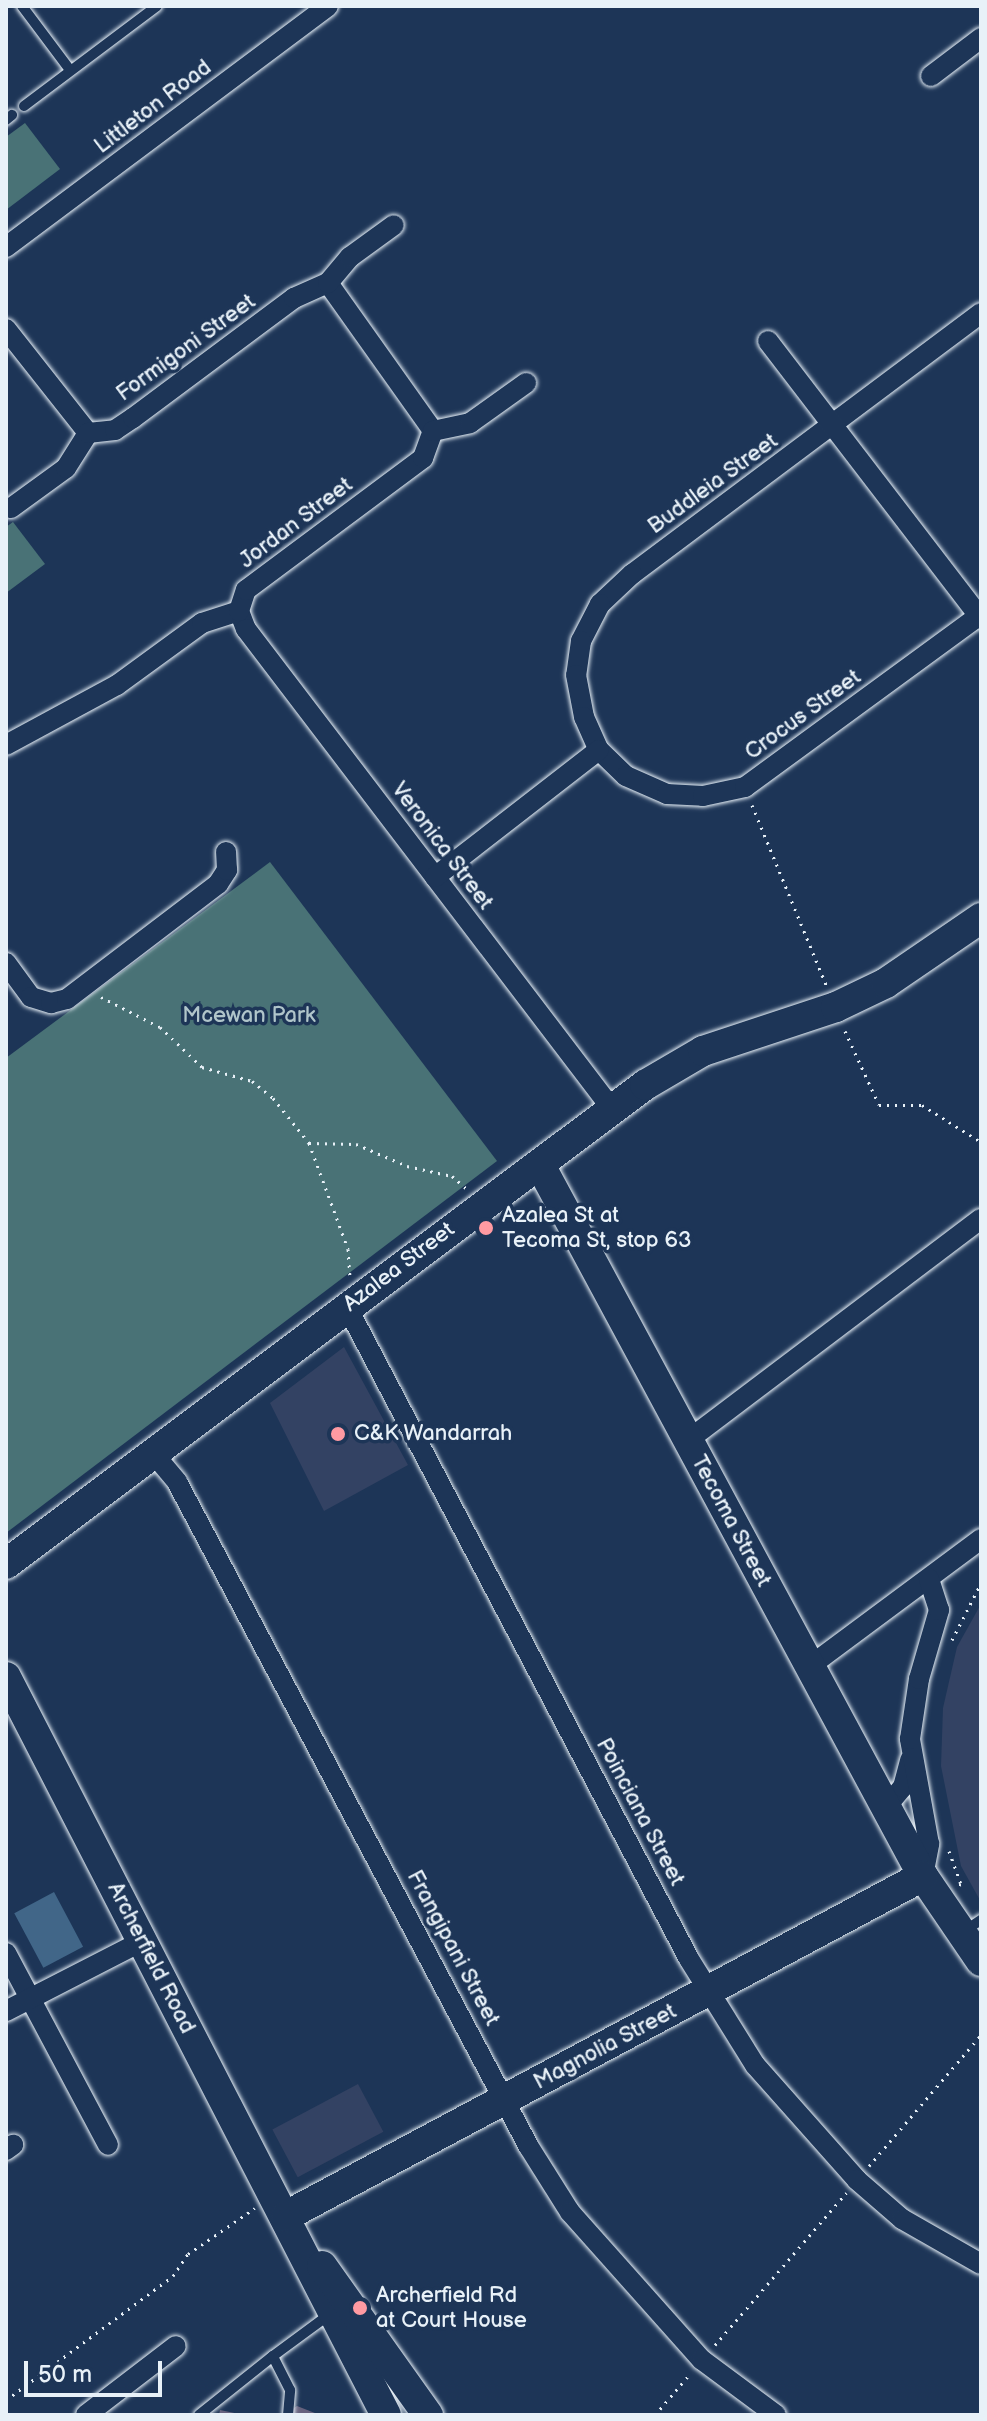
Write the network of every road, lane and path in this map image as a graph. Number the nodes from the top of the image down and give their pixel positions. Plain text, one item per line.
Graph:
1 (22, 6) edge
2 (157, 6) edge
3 (328, 6) edge
4 (981, 38) edge
5 (70, 70) junction
6 (931, 76) dead end
7 (24, 106) dead end
8 (394, 225) dead end
9 (6, 247) edge
10 (328, 283) junction
11 (981, 313) edge
12 (6, 329) edge
13 (768, 341) dead end
14 (526, 383) dead end
15 (833, 426) junction
16 (433, 431) junction
17 (88, 433) junction
18 (11, 508) dead end
19 (239, 611) junction
20 (980, 616) edge
21 (6, 745) edge
22 (599, 750) junction
23 (226, 852) dead end
24 (435, 877) junction
25 (981, 918) edge
26 (6, 963) edge
27 (85, 986) junction
28 (612, 1109) junction
29 (309, 1143) junction
30 (540, 1165) junction
31 (491, 1199) junction
32 (981, 1219) edge
33 (347, 1307) junction
34 (687, 1441) junction
35 (153, 1453) junction
36 (981, 1539) edge
37 (6, 1564) edge
38 (929, 1579) junction
39 (810, 1666) junction
40 (6, 1677) edge
41 (911, 1757) junction
42 (886, 1807) junction
43 (923, 1876) junction
44 (970, 1927) edge
45 (142, 1941) junction
46 (6, 1953) edge
47 (981, 1961) edge
48 (709, 1991) junction
49 (30, 1998) junction
50 (6, 2011) edge
51 (981, 2035) edge
52 (505, 2100) junction
53 (108, 2145) dead end
54 (857, 2180) junction
55 (286, 2216) junction
56 (981, 2264) edge
57 (332, 2313) junction
58 (176, 2346) dead end
59 (273, 2356) junction
60 (702, 2360) junction
61 (6, 2400) edge
62 (86, 2415) edge
63 (199, 2415) edge
64 (288, 2415) edge
65 (386, 2415) edge
66 (428, 2415) edge
67 (655, 2415) edge
68 (776, 2415) edge

1 - 5 lane
2 - 5 lane
3 - 9 street, Littleton Road
4 - 6 street
5 - 7 lane
8 - 10 street, Formigoni Street
10 - 16 street
10 - 17 street, Formigoni Street
11 - 15 street, Buddleia Street
12 - 17 street
13 - 15 street
14 - 16 street
15 - 20 street
15 - 22 street, Buddleia Street
16 - 19 street, Jordan Street
17 - 18 street
19 - 21 street
19 - 24 street, Veronica Street
20 - 22 street, Crocus Street
22 - 24 street
23 - 27 street
24 - 28 street, Veronica Street
25 - 28 street, Azalea Street
26 - 27 street
27 - 29 path
28 - 30 street, Azalea Street
29 - 31 path
29 - 33 path
30 - 31 street, Azalea Street
30 - 34 street, Tecoma Street
31 - 33 street, Azalea Street
32 - 34 street
33 - 35 street, Azalea Street
33 - 48 street, Poinciana Street
34 - 39 street, Tecoma Street
35 - 37 street, Azalea Street
35 - 52 street, Frangipani Street
36 - 38 street
38 - 39 street
38 - 41 street
39 - 42 street, Tecoma Street
40 - 45 street, Archerfield Road
41 - 42 street
41 - 43 street
42 - 43 street, Tecoma Street
43 - 44 street, Tecoma Street
43 - 48 street, Magnolia Street
44 - 47 street, Tecoma Street
45 - 49 street
45 - 55 street, Archerfield Road
46 - 49 street
48 - 52 street, Magnolia Street
48 - 54 street, Poinciana Street
49 - 50 street
49 - 53 street
51 - 54 path
52 - 55 street, Magnolia Street
52 - 60 street, Frangipani Street
54 - 56 street, Poinciana Street
54 - 60 path
55 - 57 street, Archerfield Road
55 - 61 path
55 - 66 street, Archerfield Road
57 - 59 lane
57 - 65 street, Archerfield Road
58 - 62 street
59 - 63 lane
59 - 64 lane
60 - 67 path
60 - 68 street, Frangipani Street

